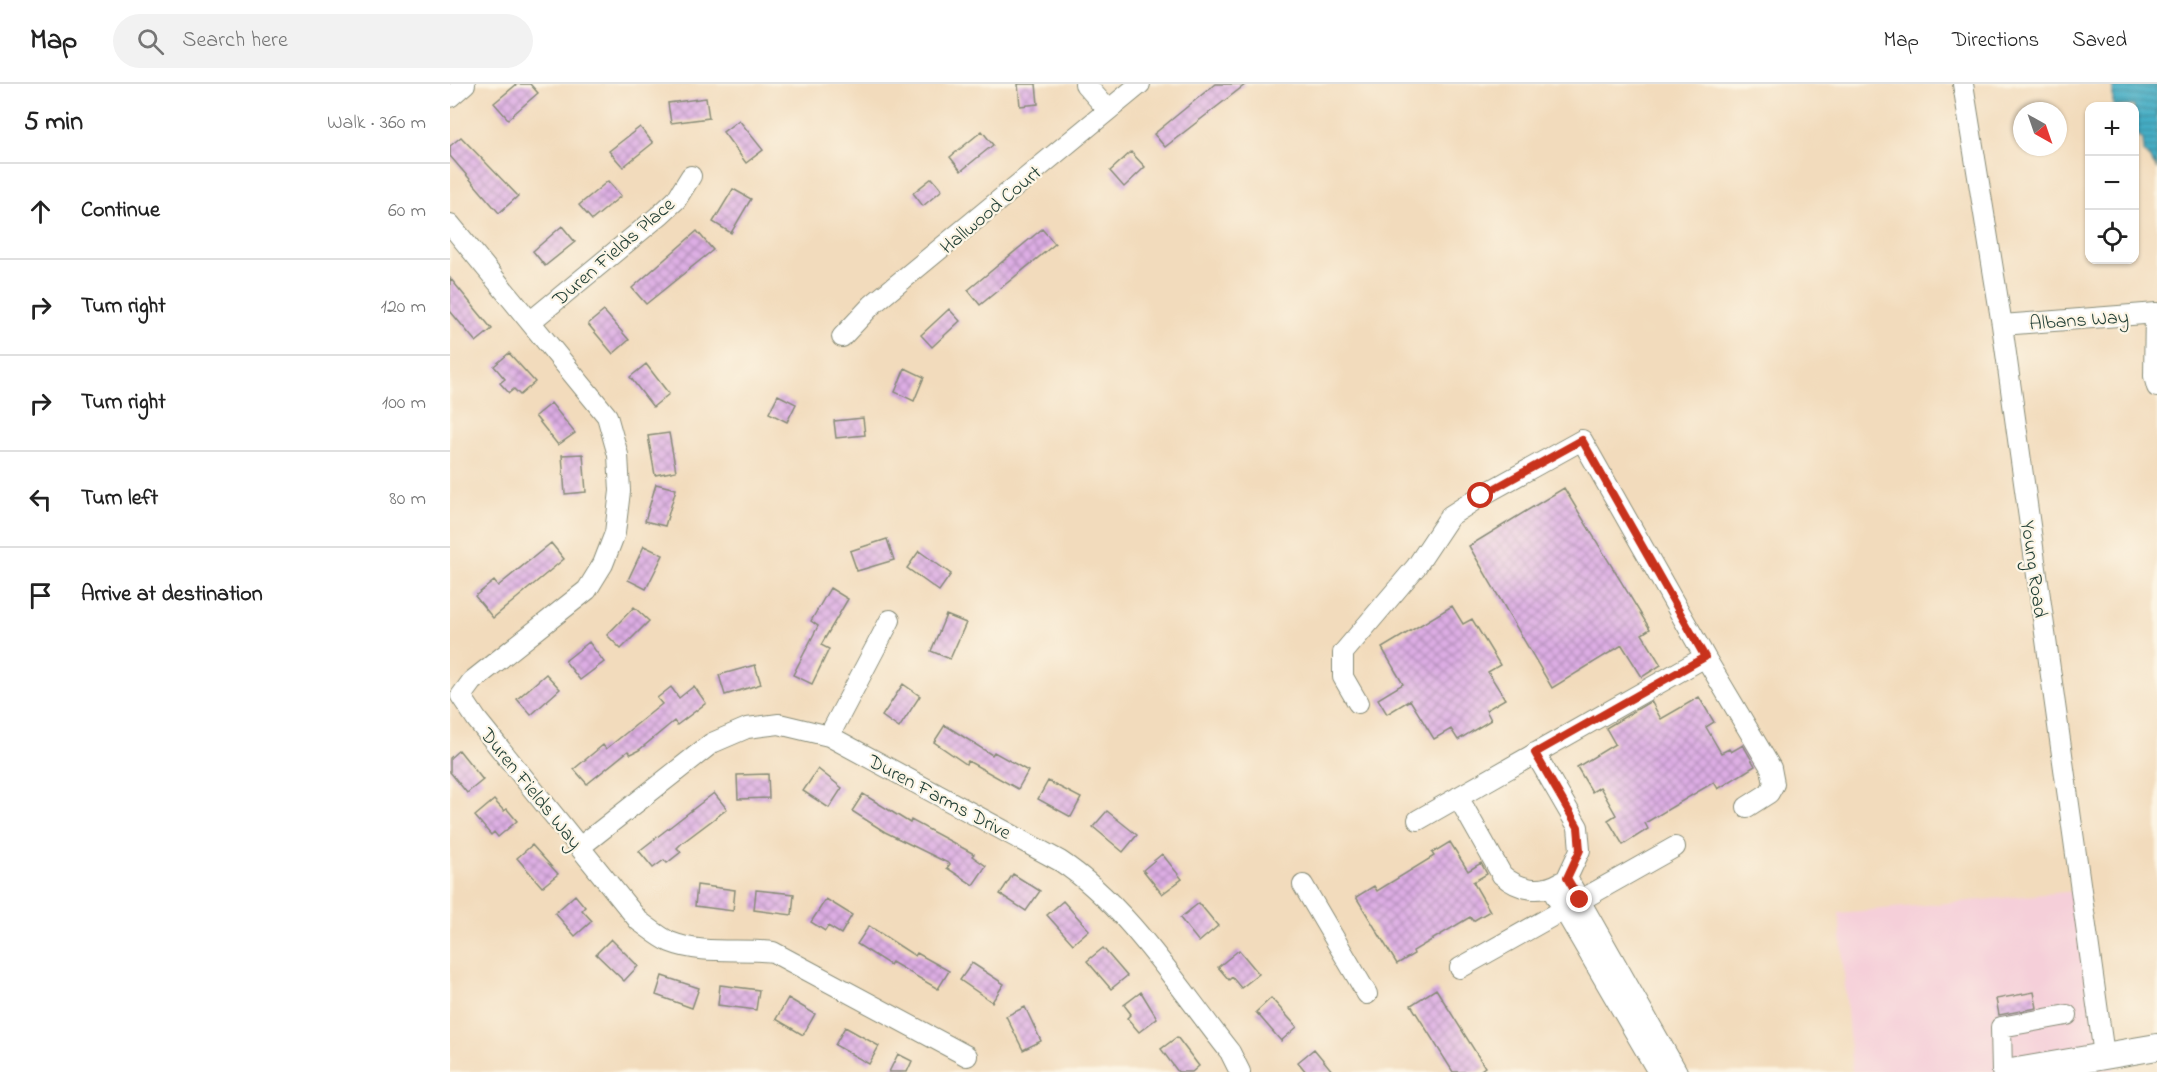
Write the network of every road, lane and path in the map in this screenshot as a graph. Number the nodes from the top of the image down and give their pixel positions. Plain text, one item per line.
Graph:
1 (465, 84) edge
2 (1084, 84) edge
3 (1140, 84) edge
4 (1963, 84) edge
5 (450, 96) edge
6 (1108, 110) junction
7 (691, 176) dead end
8 (450, 224) edge
9 (2156, 313) edge
10 (530, 322) junction
11 (2002, 325) junction
12 (842, 337) dead end
13 (2157, 387) edge
14 (890, 620) dead end
15 (1705, 657) junction
16 (1358, 703) dead end
17 (829, 736) junction
18 (1535, 753) junction
19 (1458, 798) junction
20 (1747, 807) dead end
21 (1418, 820) dead end
22 (580, 847) junction
23 (1675, 847) dead end
24 (1559, 883) junction
25 (1303, 885) dead end
26 (1572, 905) junction
27 (1460, 968) dead end
28 (1367, 994) dead end
29 (2067, 1015) dead end
30 (2157, 1047) edge
31 (2104, 1055) junction
32 (967, 1056) dead end
33 (1240, 1072) edge
34 (1658, 1072) edge
35 (1677, 1072) edge
36 (2002, 1072) edge
37 (2011, 1072) edge

1 - 5 street
2 - 6 street
3 - 6 street, Hallwood Court
4 - 11 street, Young Road
6 - 12 street, Hallwood Court
7 - 10 street, Duren Fields Place
8 - 10 street, Duren Fields Way
9 - 11 street, Albans Way
9 - 13 street
10 - 22 street, Duren Fields Way
11 - 31 street, Young Road
14 - 17 street
15 - 16 street
15 - 18 street
15 - 20 street
17 - 22 street, Duren Farms Drive
17 - 33 street, Duren Farms Drive
18 - 19 street
18 - 24 street
19 - 21 street
19 - 24 street
22 - 32 street, Duren Fields Way
23 - 26 street
24 - 26 street
25 - 28 street
26 - 27 street
26 - 34 street
26 - 35 street
29 - 36 street
30 - 31 main road
31 - 37 main road

